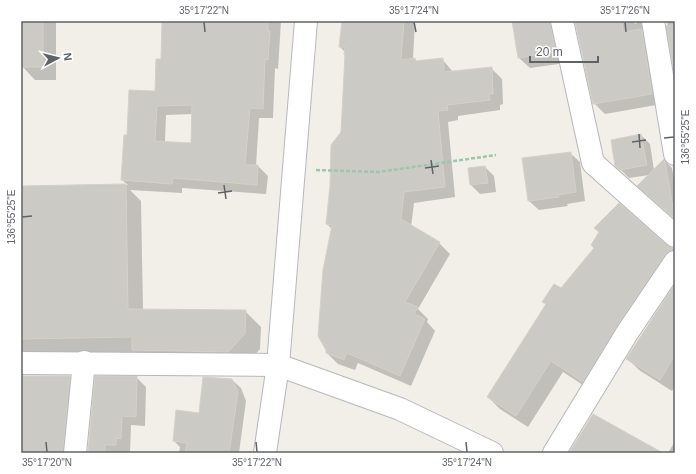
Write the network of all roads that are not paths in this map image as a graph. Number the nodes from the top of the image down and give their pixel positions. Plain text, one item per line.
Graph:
1 (306, 21) edge
2 (562, 21) edge
3 (653, 21) edge
4 (675, 154) edge
5 (675, 236) edge
6 (675, 262) edge
7 (84, 362) junction
8 (21, 363) edge
9 (278, 365) junction
10 (75, 453) edge
11 (265, 453) edge
12 (492, 453) edge
13 (554, 453) edge

1 - 9 street
2 - 5 street
3 - 4 street
6 - 13 street
7 - 8 street
7 - 9 street
7 - 10 street
9 - 11 street
9 - 12 street

